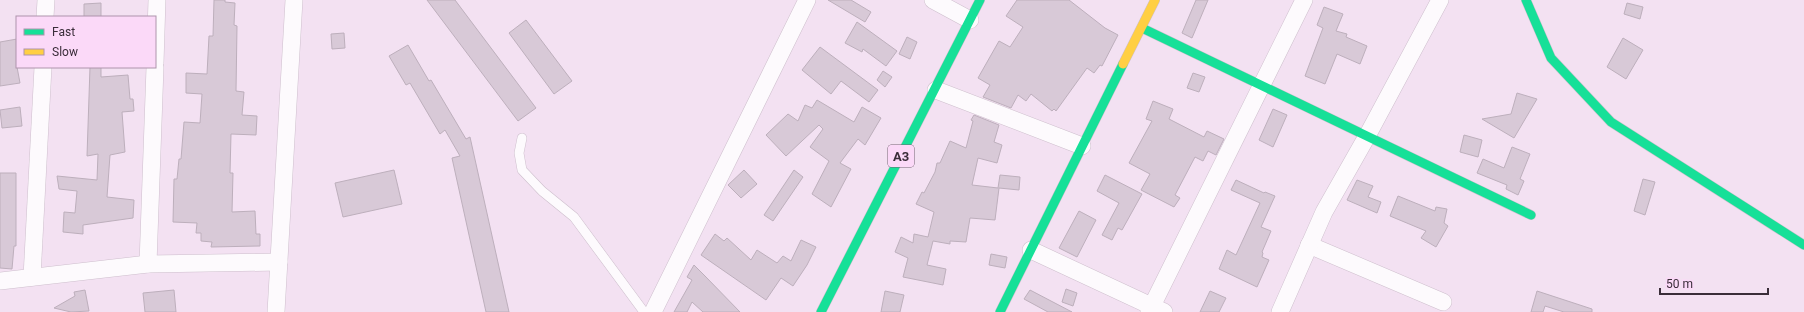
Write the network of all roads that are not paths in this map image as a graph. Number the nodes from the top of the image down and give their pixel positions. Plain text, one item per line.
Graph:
1 (46, 0) edge
2 (157, 0) edge
3 (294, 0) edge
4 (807, 0) edge
5 (934, 0) edge
6 (980, 0) edge
7 (1155, 0) edge
8 (1304, 0) edge
9 (1440, 0) edge
10 (1526, 0) edge
11 (45, 16) edge
12 (970, 20) junction
13 (1142, 28) junction
14 (156, 32) edge
15 (43, 68) edge
16 (155, 68) edge
17 (1261, 86) junction
18 (936, 90) junction
19 (522, 138) dead end
20 (1366, 138) junction
21 (1082, 146) junction
22 (1530, 215) dead end
23 (1309, 245) junction
24 (1804, 245) edge
25 (1031, 250) junction
26 (279, 262) junction
27 (148, 264) junction
28 (32, 277) junction
29 (0, 281) edge
30 (1443, 302) dead end
31 (1155, 310) edge
32 (276, 312) edge
33 (644, 312) edge
34 (653, 312) edge
35 (821, 312) edge
36 (1000, 312) edge
37 (1280, 312) edge

1 - 11 street
2 - 14 street
3 - 26 street
4 - 34 street
5 - 12 street
6 - 12 main road, A3
7 - 13 main road
8 - 17 street
9 - 20 street
10 - 24 main road
12 - 18 main road, A3
13 - 17 main road
13 - 21 main road
15 - 28 street
16 - 27 street
17 - 20 main road
17 - 31 street
18 - 21 street
18 - 35 main road, A3
19 - 33 lane
20 - 22 main road
20 - 23 street
21 - 25 main road
23 - 30 street
23 - 37 street
25 - 31 street
25 - 36 main road
26 - 27 street
26 - 32 street
27 - 28 street
28 - 29 street

